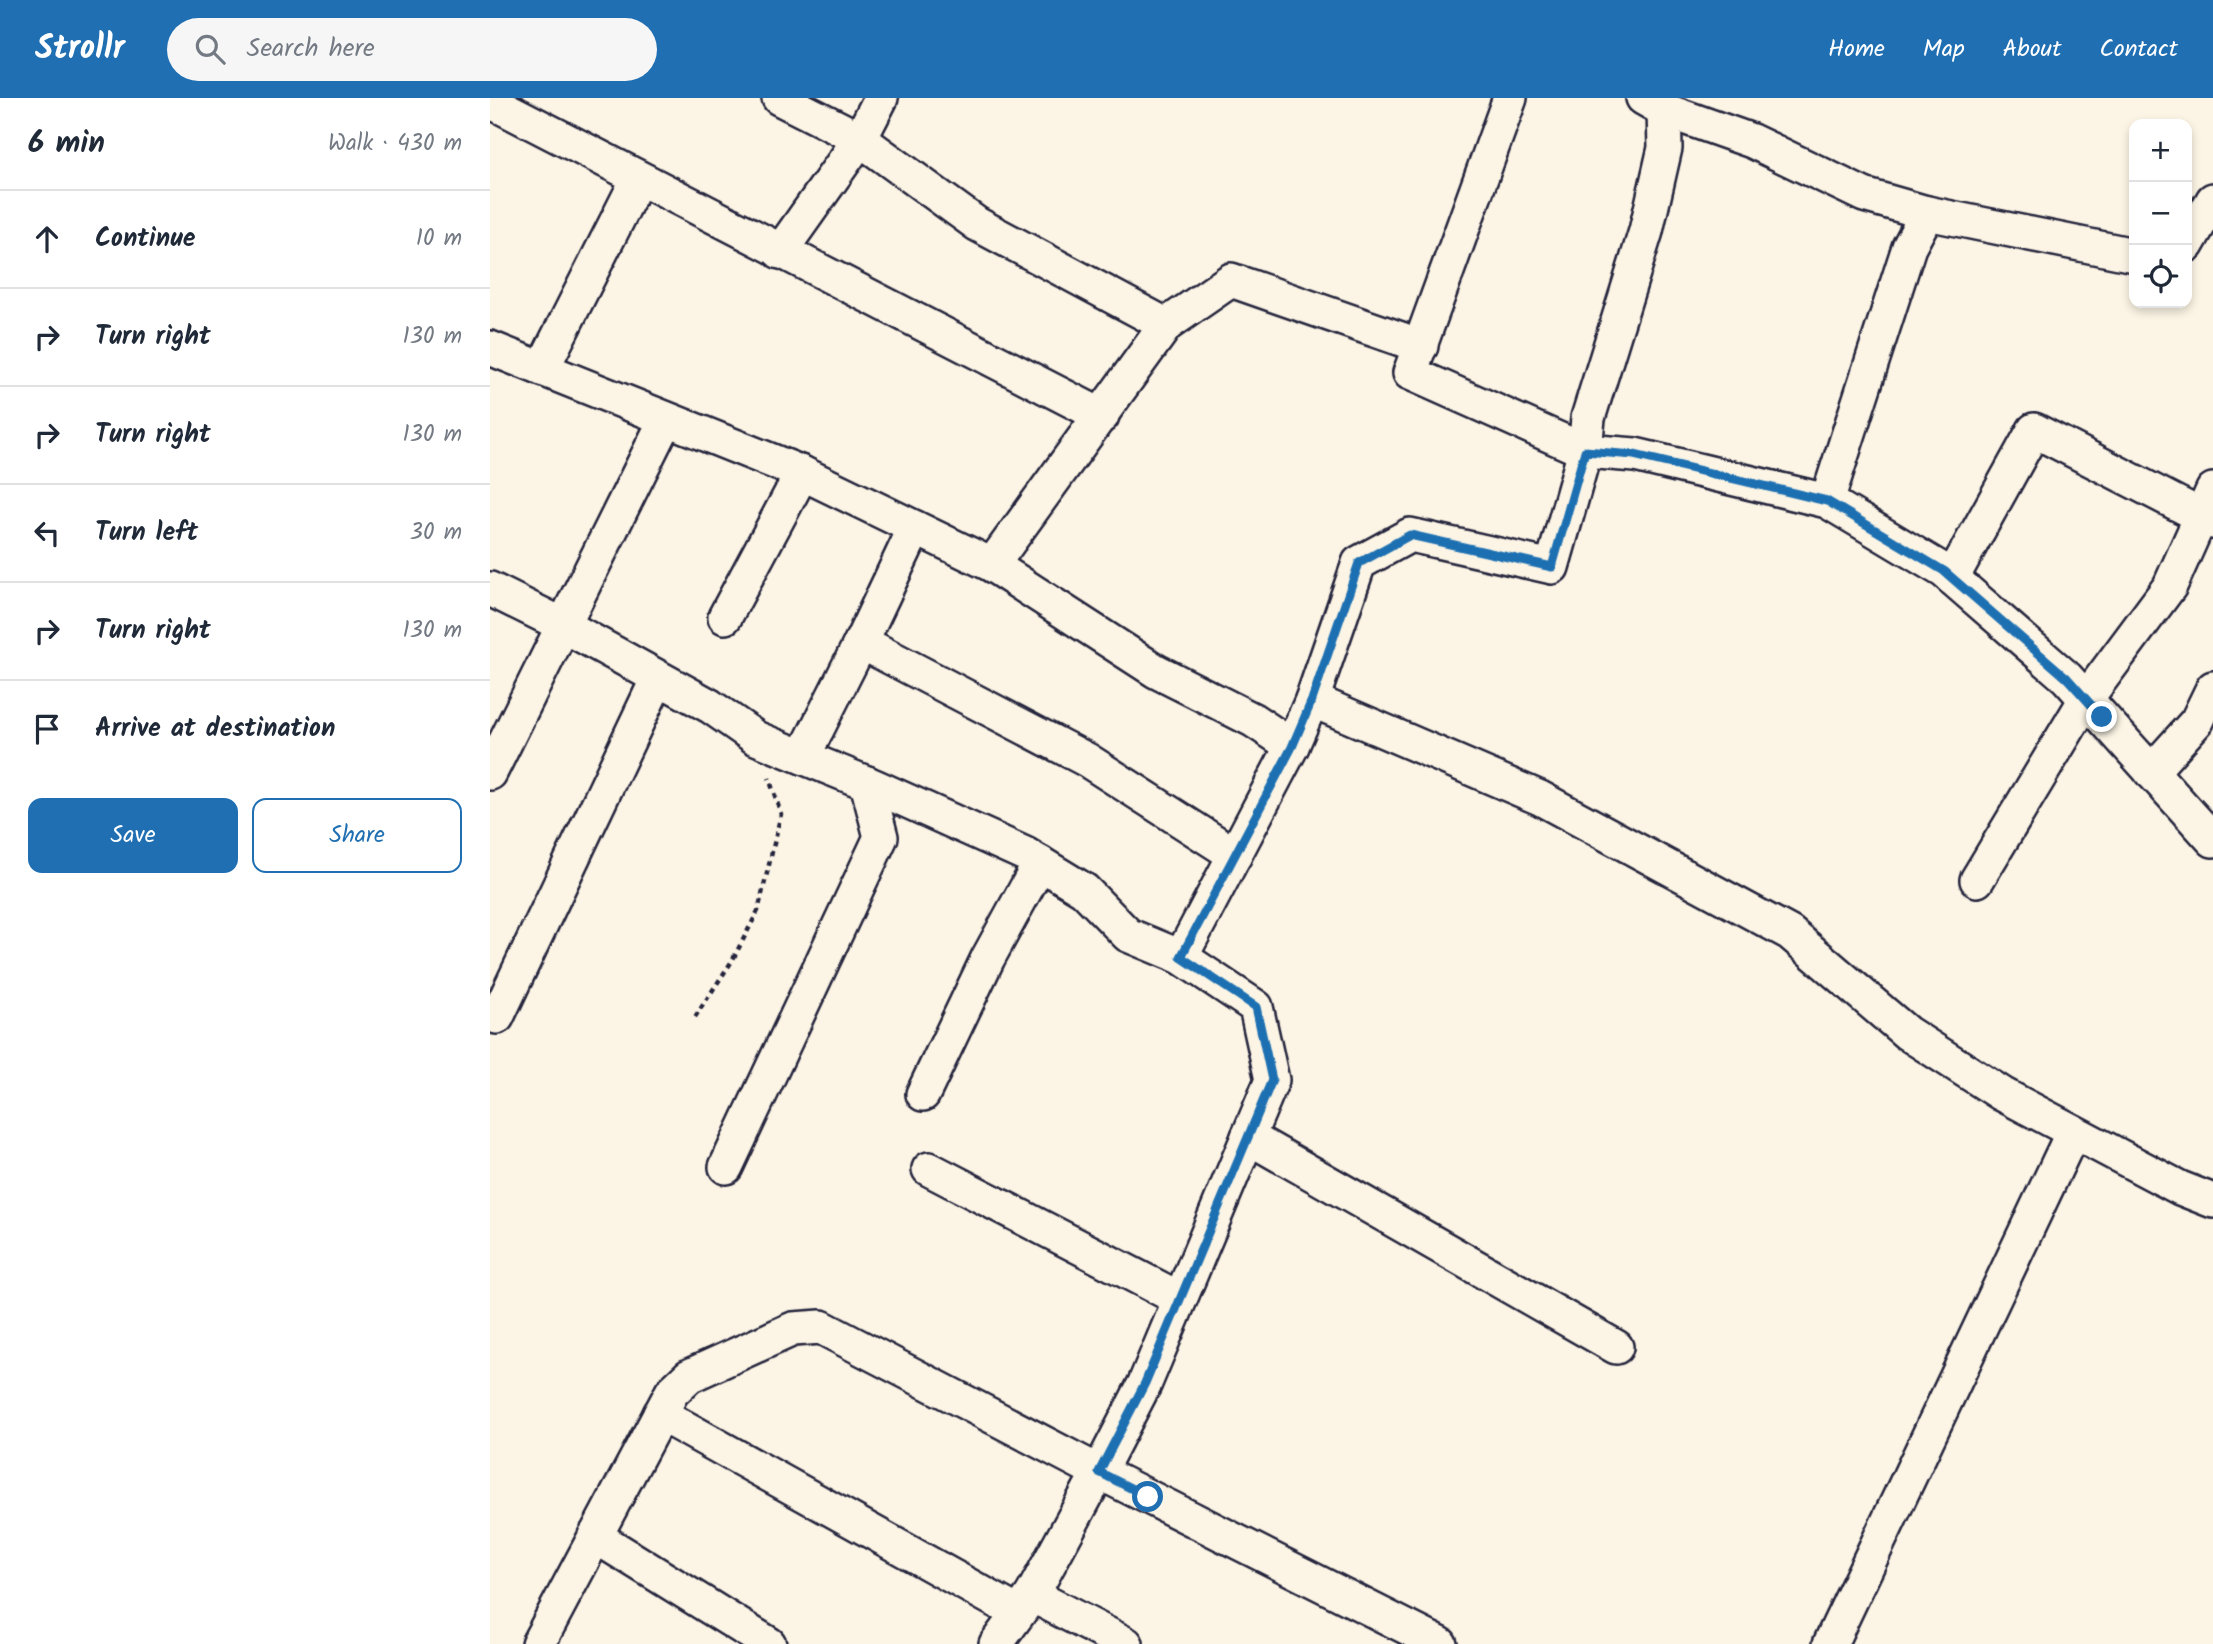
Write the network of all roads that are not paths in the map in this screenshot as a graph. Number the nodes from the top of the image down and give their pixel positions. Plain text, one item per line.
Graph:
1 (779, 98) edge
2 (881, 98) edge
3 (1510, 98) edge
4 (490, 102) edge
5 (1653, 104) edge
6 (860, 139) junction
7 (638, 179) junction
8 (2213, 200) edge
9 (1927, 213) junction
10 (2192, 236) edge
11 (780, 253) junction
12 (2129, 255) edge
13 (1166, 325) junction
14 (1421, 346) junction
15 (490, 348) edge
16 (542, 369) junction
17 (1102, 416) junction
18 (666, 419) junction
19 (1585, 451) junction
20 (802, 473) junction
21 (1827, 501) junction
22 (2209, 510) edge
23 (915, 528) junction
24 (992, 565) junction
25 (1952, 578) junction
26 (490, 589) edge
27 (725, 617) dead end
28 (563, 625) junction
29 (861, 642) junction
30 (658, 678) junction
31 (2213, 688) edge
32 (2086, 699) junction
33 (1312, 700) junction
34 (1292, 747) junction
35 (803, 757) junction
36 (2151, 772) junction
37 (490, 773) edge
38 (867, 783) junction
39 (2213, 840) edge
40 (1235, 855) junction
41 (1040, 863) junction
42 (1977, 880) dead end
43 (1181, 957) junction
44 (496, 1017) dead end
45 (923, 1094) dead end
46 (2074, 1132) junction
47 (1248, 1137) junction
48 (726, 1167) dead end
49 (929, 1169) dead end
50 (2213, 1201) edge
51 (1180, 1299) junction
52 (1616, 1347) dead end
53 (660, 1413) junction
54 (1099, 1472) junction
55 (595, 1536) junction
56 (1025, 1604) junction
57 (538, 1644) edge
58 (769, 1644) edge
59 (996, 1644) edge
60 (1126, 1644) edge
61 (1440, 1644) edge
62 (1830, 1644) edge

1 - 6 street
2 - 6 street
3 - 14 street
4 - 7 street
5 - 9 street
5 - 19 street
6 - 11 street
6 - 13 street
7 - 11 street
7 - 16 street
8 - 10 street
9 - 12 street
9 - 21 street
11 - 17 street
13 - 14 street
13 - 17 street
14 - 19 street
15 - 16 street
16 - 18 street
17 - 24 street
18 - 20 street
18 - 28 street
19 - 21 street
19 - 33 street
20 - 23 street
20 - 27 street
21 - 25 street
22 - 25 street
22 - 32 street
23 - 24 street
23 - 29 street
24 - 34 street
25 - 32 street
26 - 28 street
28 - 30 street
28 - 37 street
29 - 35 street
29 - 40 street
30 - 35 street
30 - 44 street
31 - 36 street
32 - 36 street
32 - 42 street
33 - 34 street
33 - 46 street
34 - 40 street
35 - 38 street
36 - 39 street
38 - 41 street
38 - 48 street
40 - 43 street
41 - 43 street
41 - 45 street
43 - 47 street
46 - 50 street
46 - 62 street
47 - 51 street
47 - 52 street
49 - 51 street
51 - 54 street
53 - 54 street
53 - 55 street
53 - 56 street
54 - 56 street
54 - 61 street
55 - 57 street
55 - 58 street
56 - 59 street
56 - 60 street

